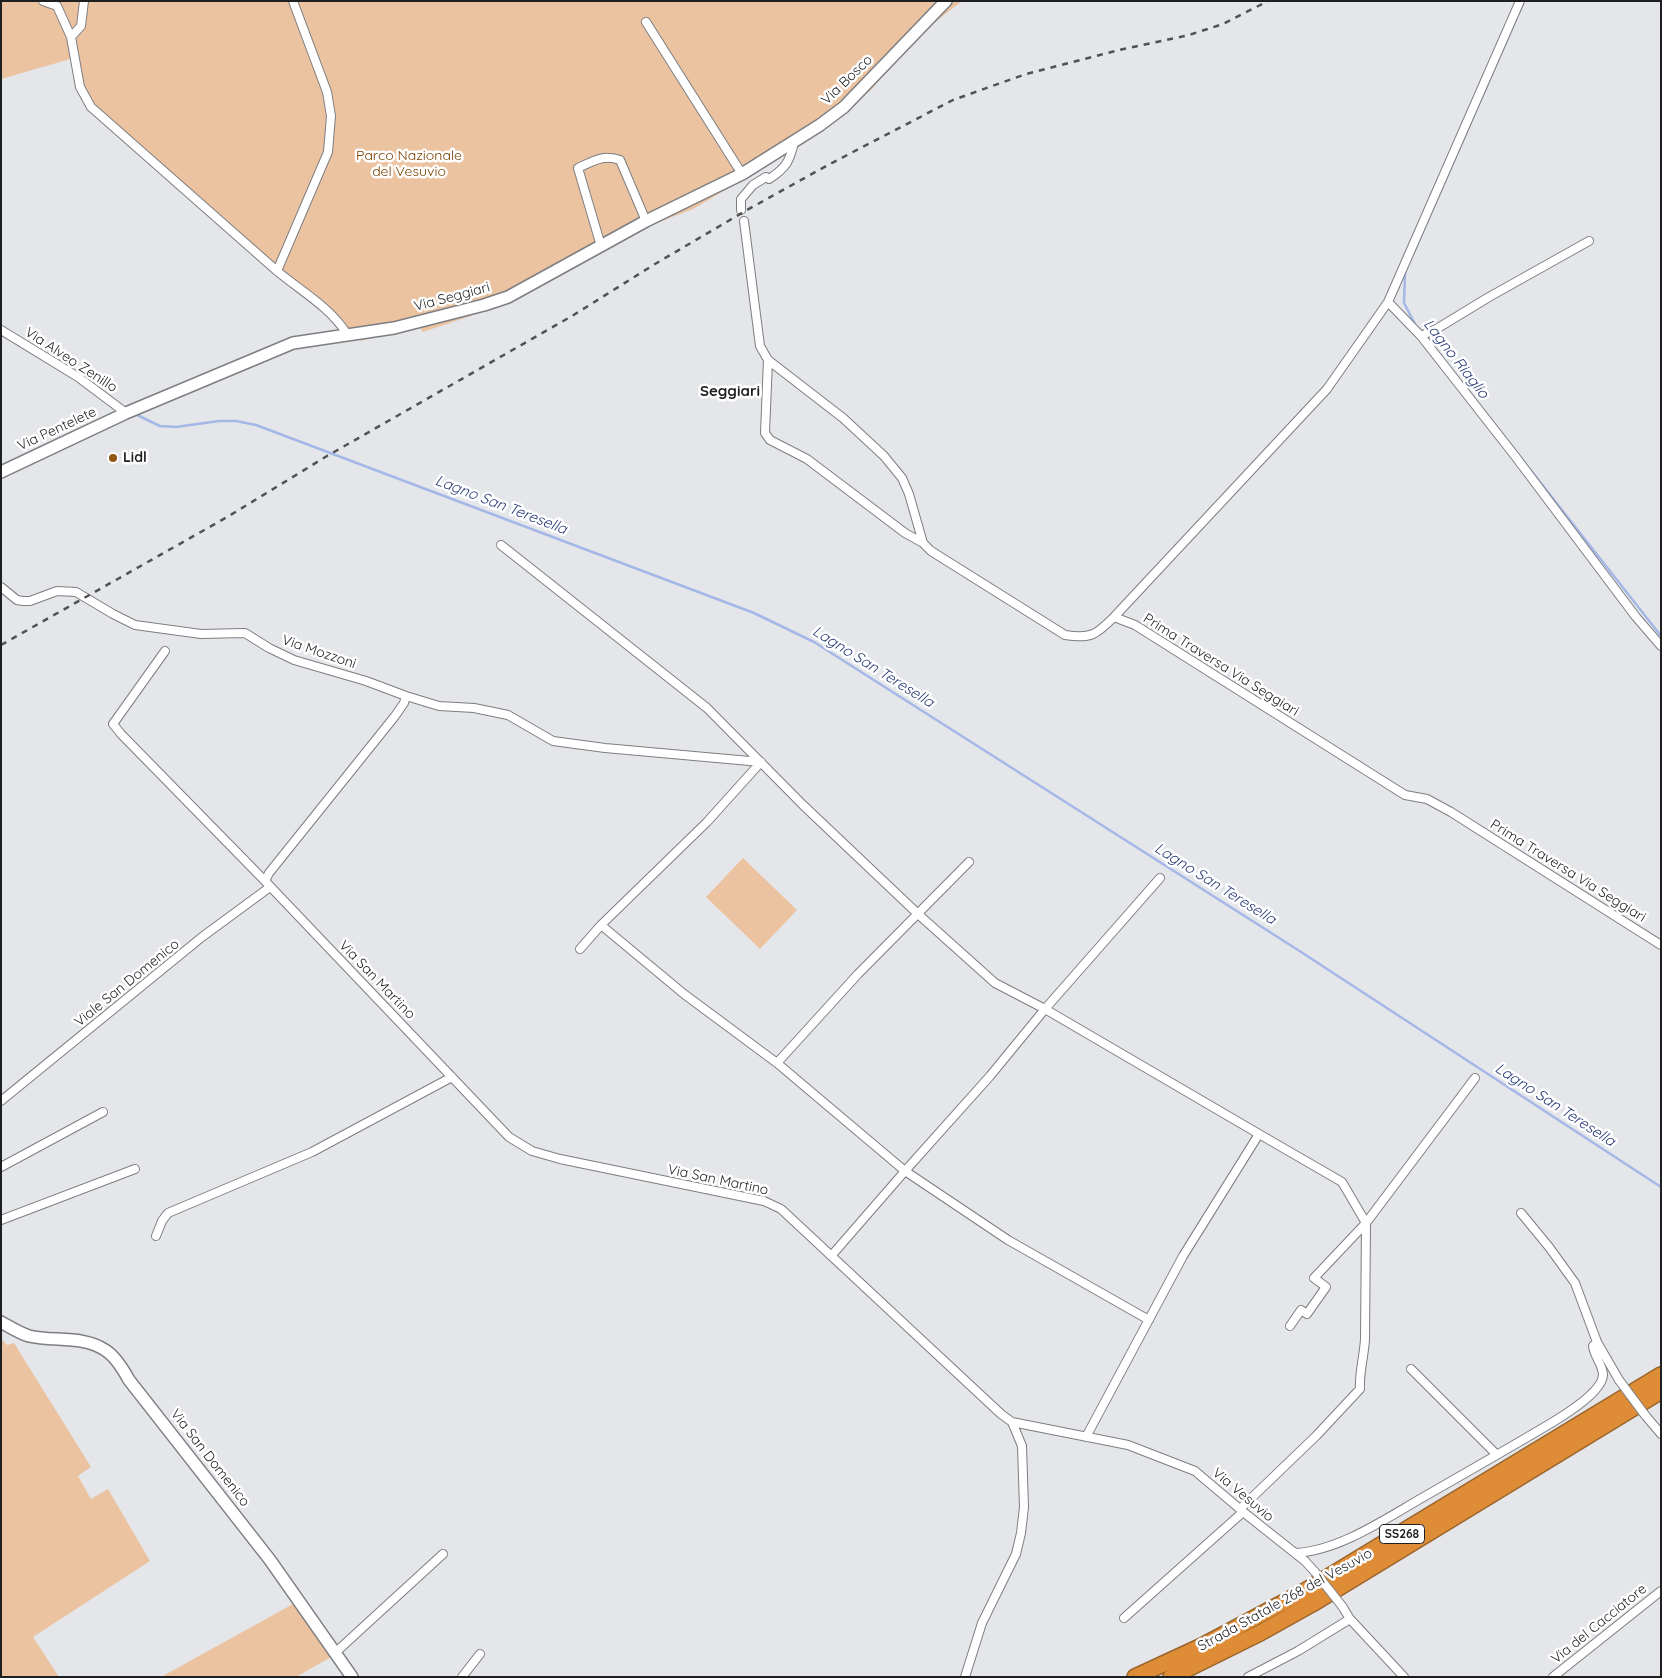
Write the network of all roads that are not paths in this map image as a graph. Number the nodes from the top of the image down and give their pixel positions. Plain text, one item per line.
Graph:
1 (43, 1) edge
2 (84, 1) edge
3 (293, 1) edge
4 (952, 1) edge
5 (1520, 1) edge
6 (942, 5) edge
7 (646, 22) dead end
8 (71, 37) junction
9 (794, 142) junction
10 (766, 158) junction
11 (742, 174) junction
12 (766, 177) junction
13 (741, 210) dead end
14 (646, 221) junction
15 (744, 221) dead end
16 (1589, 241) dead end
17 (601, 246) junction
18 (277, 271) junction
19 (1388, 302) junction
20 (1, 330) edge
21 (347, 334) junction
22 (1420, 336) junction
23 (768, 360) junction
24 (126, 413) junction
25 (1, 472) edge
26 (923, 543) junction
27 (501, 545) dead end
28 (1, 587) edge
29 (1114, 617) junction
30 (1661, 646) edge
31 (165, 650) dead end
32 (406, 696) junction
33 (761, 762) junction
34 (969, 862) dead end
35 (1160, 878) dead end
36 (268, 884) junction
37 (918, 914) junction
38 (602, 925) junction
39 (1661, 945) edge
40 (580, 949) dead end
41 (1045, 1010) junction
42 (777, 1063) junction
43 (452, 1077) junction
44 (1475, 1078) dead end
45 (1, 1101) edge
46 (104, 1112) dead end
47 (1259, 1134) junction
48 (1, 1167) edge
49 (135, 1169) dead end
50 (905, 1171) junction
51 (1521, 1213) dead end
52 (1, 1220) edge
53 (1366, 1223) junction
54 (156, 1236) dead end
55 (832, 1255) junction
56 (1148, 1320) junction
57 (1, 1322) edge
58 (1290, 1326) dead end
59 (1597, 1342) junction
60 (1410, 1369) dead end
61 (1661, 1375) edge
62 (1661, 1392) edge
63 (1012, 1422) junction
64 (1661, 1434) edge
65 (1086, 1437) junction
66 (1497, 1455) junction
67 (1242, 1511) junction
68 (1295, 1553) junction
69 (443, 1554) dead end
70 (1661, 1590) edge
71 (1124, 1618) dead end
72 (1350, 1619) junction
73 (336, 1652) junction
74 (480, 1654) dead end
75 (352, 1677) edge
76 (462, 1677) edge
77 (965, 1677) edge
78 (1135, 1677) edge
79 (1170, 1677) edge
80 (1248, 1677) edge
81 (1404, 1677) edge
82 (1553, 1677) edge

1 - 8 street
2 - 8 street
3 - 18 street
4 - 6 main road, Via Bosco
5 - 19 street
6 - 9 main road, Via Bosco
7 - 11 street
8 - 18 street
9 - 10 main road, Via Bosco
9 - 12 street
10 - 11 main road, Via Seggiari
10 - 12 street
11 - 14 main road, Via Seggiari
12 - 13 street
14 - 17 main road, Via Seggiari
14 - 17 street
15 - 23 street
16 - 22 street
17 - 21 main road, Via Seggiari
18 - 21 street
19 - 22 street
19 - 29 street
20 - 24 street, Via Alveo Zenillo
21 - 24 main road, Via Seggiari
22 - 30 street
23 - 26 street
23 - 26 street
24 - 25 main road, Via Pentelete
26 - 29 street
27 - 33 street
28 - 32 street, Via Mozzoni
29 - 39 street, Prima Traversa Via Seggiari
31 - 36 street, Via San Martino
32 - 33 street, Via Mozzoni
32 - 36 street
33 - 37 street
33 - 38 street
34 - 37 street
35 - 41 street
36 - 43 street, Via San Martino
36 - 45 street, Viale San Domenico
37 - 41 street
37 - 42 street
38 - 40 street
38 - 42 street
41 - 47 street
41 - 50 street
42 - 50 street
43 - 54 street
43 - 55 street, Via San Martino
44 - 53 street
46 - 48 street
47 - 53 street
47 - 56 street
49 - 52 street
50 - 55 street
50 - 56 street
51 - 59 street
53 - 58 street
53 - 67 street
55 - 63 street, Via San Martino
56 - 65 street
57 - 73 main road, Via San Domenico
59 - 64 street, bridge
59 - 66 street
60 - 66 street
61 - 78 highway, Strada Statale 268 del Vesuvio / SS268
62 - 79 highway, Strada Statale 268 del Vesuvio / SS268
63 - 65 street, Via Vesuvio
63 - 77 street, Via San Martino
65 - 67 street, Via Vesuvio
66 - 68 street
67 - 68 street, Via Vesuvio
67 - 71 street
68 - 72 street, Via Vesuvio, bridge
69 - 73 street
70 - 82 street, Via del Cacciatore
72 - 80 street
72 - 81 street, Via Vesuvio
73 - 75 main road, Via San Domenico
74 - 76 street

